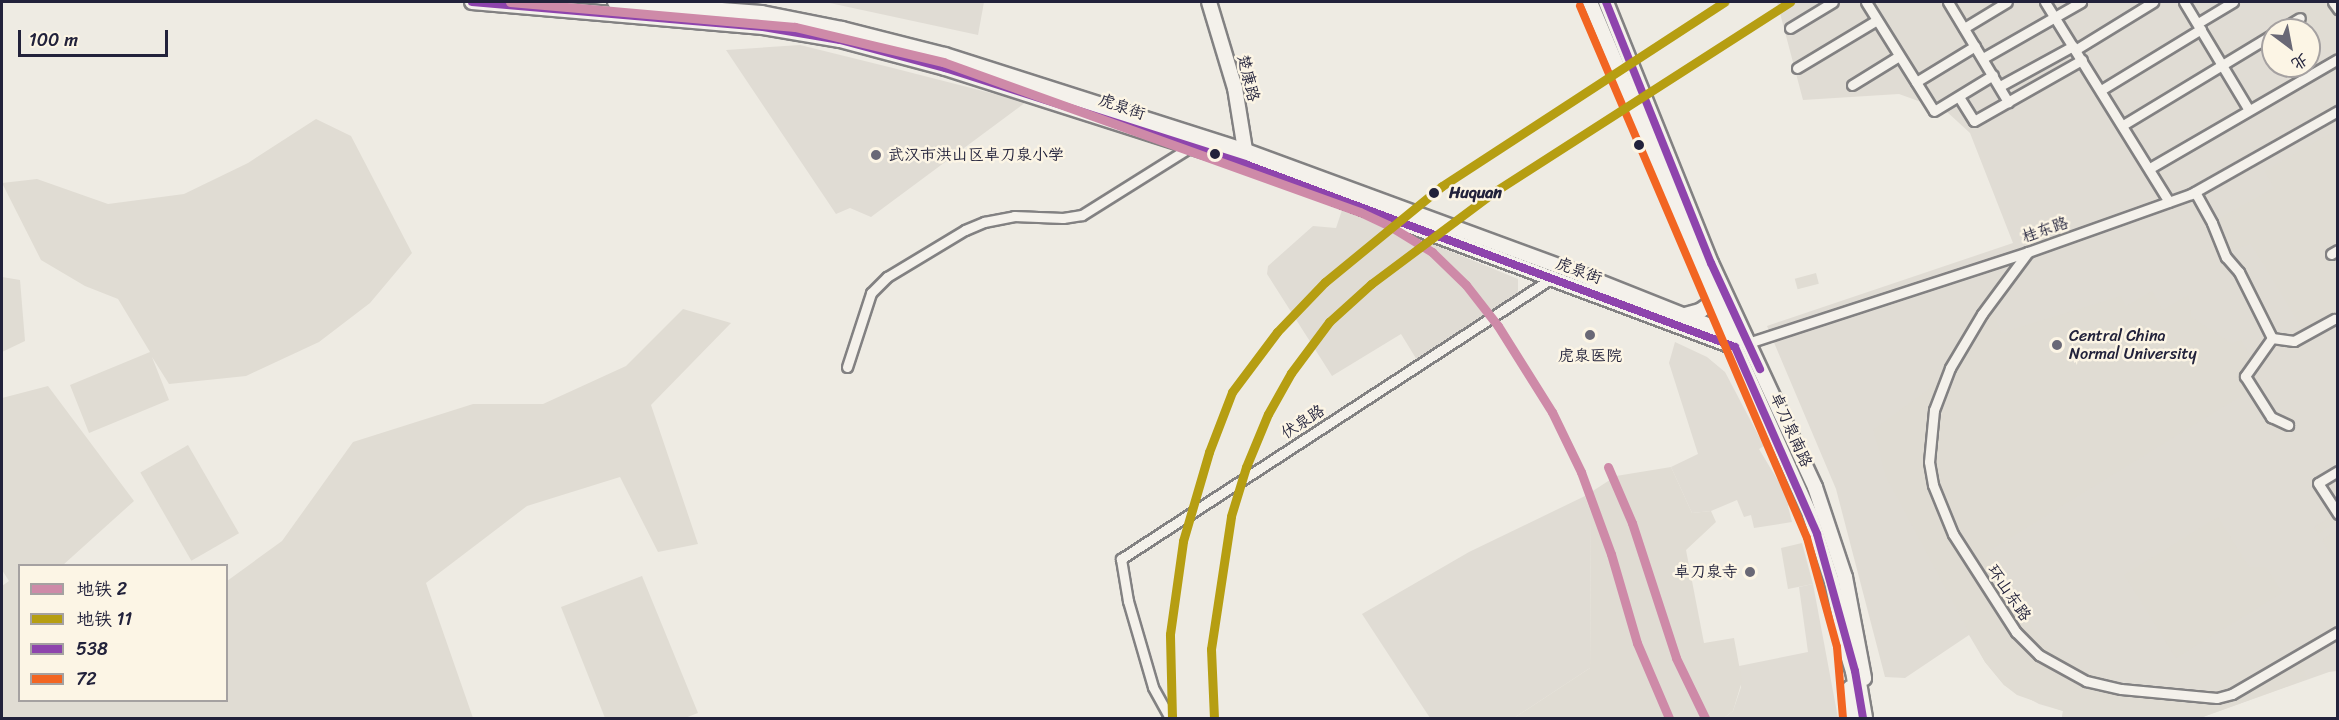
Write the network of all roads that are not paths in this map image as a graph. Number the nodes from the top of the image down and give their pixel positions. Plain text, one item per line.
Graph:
1 (472, 2) edge
2 (615, 2) edge
3 (1209, 2) edge
4 (1590, 2) edge
5 (1606, 2) edge
6 (1833, 2) edge
7 (1866, 2) edge
8 (1948, 2) edge
9 (2007, 2) edge
10 (2044, 2) edge
11 (2081, 2) edge
12 (2153, 2) edge
13 (2184, 2) edge
14 (2233, 2) edge
15 (2333, 2) edge
16 (2337, 9) edge
17 (2055, 18) junction
18 (1877, 20) junction
19 (2199, 26) junction
20 (1790, 28) dead end
21 (1964, 28) junction
22 (2261, 41) edge
23 (1976, 46) junction
24 (2074, 48) junction
25 (1899, 56) junction
26 (1983, 58) junction
27 (2337, 59) edge
28 (2082, 60) junction
29 (2222, 65) junction
30 (1797, 68) dead end
31 (1993, 75) junction
32 (1916, 82) junction
33 (1852, 85) dead end
34 (2000, 87) junction
35 (2101, 90) junction
36 (1959, 97) junction
37 (2008, 102) junction
38 (2249, 110) junction
39 (2337, 111) edge
40 (2123, 125) junction
41 (1189, 148) junction
42 (1245, 157) junction
43 (2150, 168) junction
44 (2195, 192) junction
45 (2169, 202) junction
46 (2028, 252) junction
47 (1552, 278) junction
48 (1716, 300) junction
49 (1685, 315) junction
50 (2334, 319) dead end
51 (1730, 334) junction
52 (2272, 338) junction
53 (1742, 345) junction
54 (847, 367) dead end
55 (2288, 425) dead end
56 (2337, 471) edge
57 (2337, 514) edge
58 (2337, 632) edge
59 (1847, 645) junction
60 (1170, 718) edge
61 (1853, 718) edge
62 (1863, 718) edge
63 (1870, 718) edge

1 - 41 main road, 虎泉街
2 - 42 main road, 虎泉街
3 - 42 main road, 楚康路
4 - 48 main road, 卓刀泉南路
5 - 53 main road, 卓刀泉南路
6 - 20 street
7 - 18 street
8 - 21 street
9 - 21 street
10 - 17 street
11 - 17 street
12 - 24 street
13 - 19 street
14 - 19 street
15 - 16 street
17 - 24 street
17 - 26 street
18 - 25 street
18 - 30 street
19 - 29 street
19 - 35 street
21 - 23 street
22 - 29 street
23 - 26 street
23 - 32 street
24 - 28 street
24 - 34 street
25 - 32 street
25 - 33 street
26 - 31 street
27 - 38 street
28 - 35 street
28 - 37 street
29 - 38 street
29 - 40 street
31 - 34 street
31 - 36 street
32 - 36 street
34 - 37 street
35 - 40 street
36 - 37 street
38 - 43 street
39 - 44 street, 桂东路
40 - 43 street
41 - 42 main road, 虎泉街
41 - 54 street
42 - 47 main road, 虎泉街
42 - 49 main road, 虎泉街
43 - 45 street
44 - 45 street, 桂东路
44 - 52 street
45 - 46 street, 桂东路
46 - 53 street, 桂东路
46 - 58 street, 环山东路
47 - 53 main road, 虎泉街
47 - 60 street, 伏泉路
48 - 49 main road
48 - 51 main road, 卓刀泉南路
49 - 51 main road, 虎泉街
50 - 52 street
51 - 53 main road, 卓刀泉南路
52 - 55 street
53 - 59 main road, 卓刀泉南路
53 - 63 main road, 卓刀泉南路
56 - 57 street
59 - 61 main road, 卓刀泉南路
59 - 62 highway

